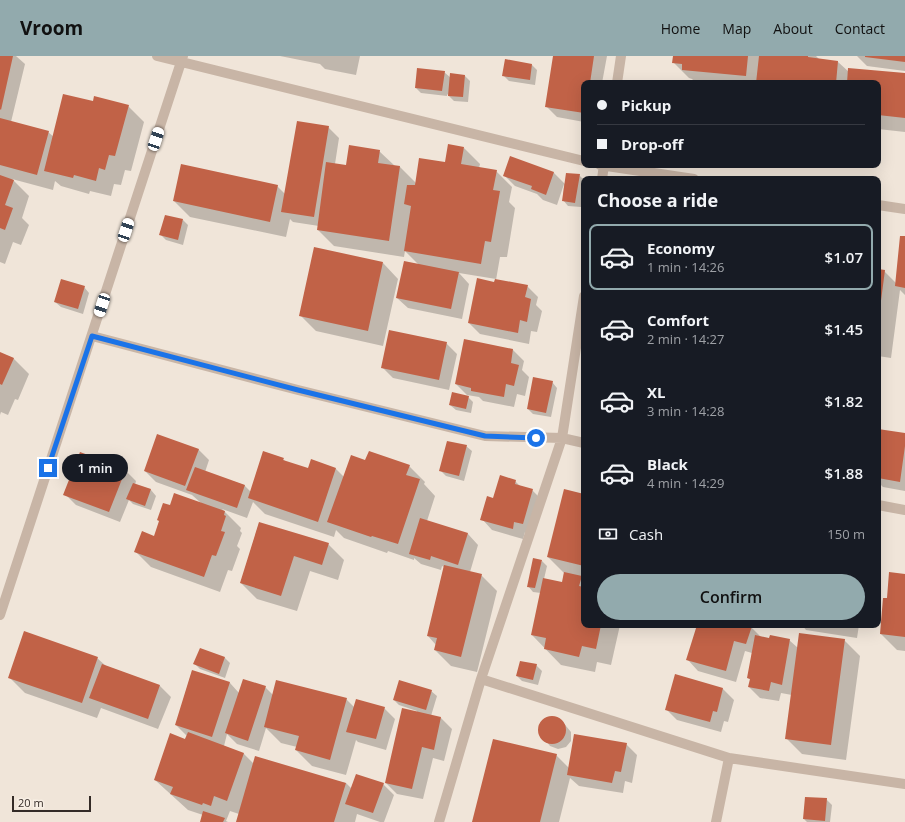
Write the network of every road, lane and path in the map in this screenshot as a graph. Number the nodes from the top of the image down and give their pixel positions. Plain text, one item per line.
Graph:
1 (157, 56) edge
2 (621, 56) edge
3 (182, 59) edge
4 (617, 80) edge
5 (581, 160) edge
6 (622, 168) edge
7 (674, 176) edge
8 (881, 206) edge
9 (905, 209) edge
10 (581, 315) edge
11 (92, 336) junction
12 (562, 438) junction
13 (581, 442) edge
14 (881, 506) edge
15 (905, 510) edge
16 (0, 615) edge
17 (481, 679) junction
18 (729, 758) junction
19 (905, 784) edge
20 (439, 822) edge
21 (716, 822) edge

1 - 3 street
2 - 4 street
3 - 5 street
3 - 11 street
6 - 7 street
8 - 9 street
10 - 12 street
11 - 12 street
11 - 16 street
12 - 13 street
12 - 17 street
14 - 15 street
17 - 18 street
17 - 20 street
18 - 19 street
18 - 21 street

